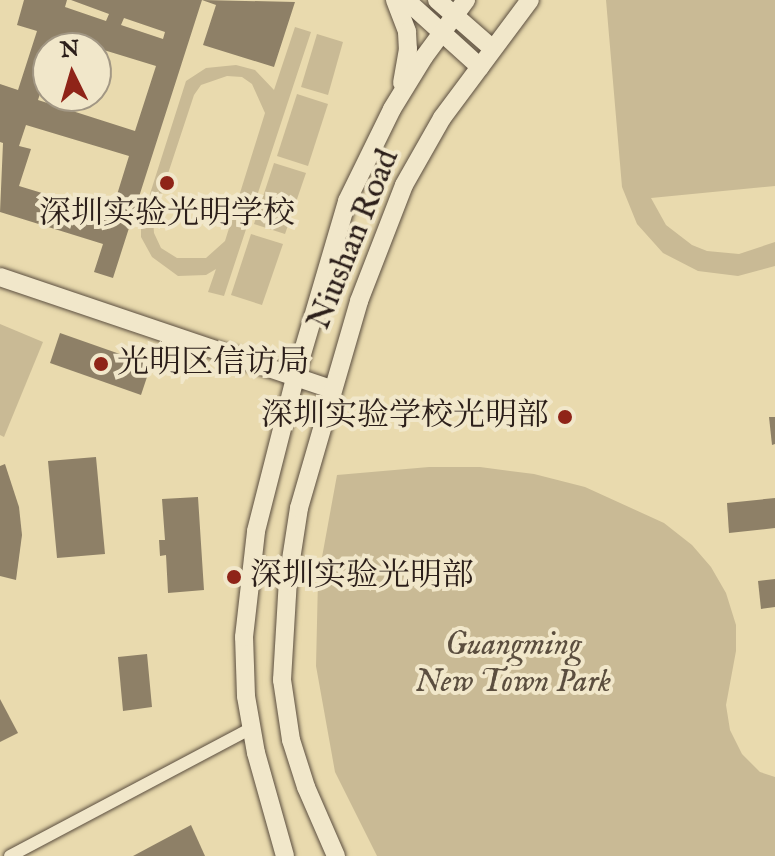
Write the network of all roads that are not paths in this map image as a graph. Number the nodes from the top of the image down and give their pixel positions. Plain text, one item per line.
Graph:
1 (395, 0) edge
2 (406, 0) edge
3 (437, 0) edge
4 (466, 0) edge
5 (530, 0) edge
6 (454, 16) junction
7 (442, 33) junction
8 (493, 49) junction
9 (480, 67) junction
10 (392, 109) junction
11 (0, 277) edge
12 (295, 378) junction
13 (331, 389) junction
14 (252, 728) junction
15 (10, 856) edge
16 (285, 856) edge
17 (336, 856) edge

1 - 10 street
2 - 7 street
3 - 6 street
4 - 6 street, Niushan Road
5 - 8 street, Niushan Road
6 - 7 street, Niushan Road
6 - 8 street
7 - 9 street
7 - 10 street, Niushan Road
8 - 9 street, Niushan Road
9 - 13 street, Niushan Road
10 - 12 street, Niushan Road
11 - 12 street
12 - 13 street
12 - 14 street, Niushan Road
13 - 17 street, Niushan Road
14 - 15 street
14 - 16 street, Niushan Road

